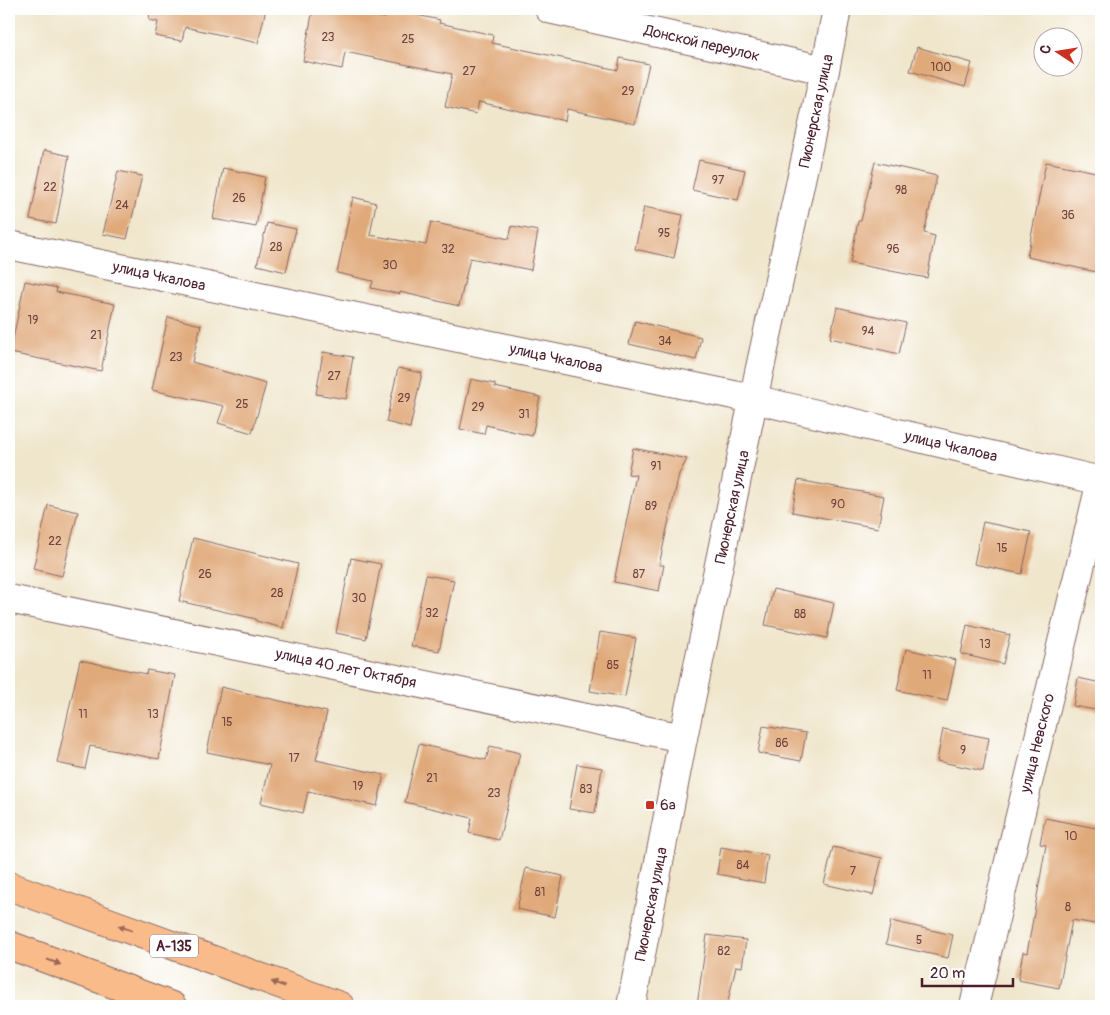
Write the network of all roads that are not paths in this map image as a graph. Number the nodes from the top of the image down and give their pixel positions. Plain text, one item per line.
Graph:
1 (549, 9) edge
2 (837, 9) edge
3 (825, 70) junction
4 (9, 245) edge
5 (753, 399) junction
6 (1101, 481) edge
7 (9, 599) edge
8 (683, 738) junction
9 (9, 886) edge
10 (9, 945) edge
11 (172, 1006) edge
12 (340, 1006) edge
13 (631, 1006) edge
14 (974, 1006) edge

1 - 3 street, Донской переулок
2 - 3 street, Пионерская улица
3 - 5 street, Пионерская улица
4 - 5 street, улица Чкалова
5 - 6 street, улица Чкалова
5 - 8 street, Пионерская улица
6 - 14 street, улица Невского
7 - 8 street, улица 40 лет Октября
8 - 13 street, Пионерская улица
12 -> 9 highway, А-135
10 -> 11 highway

